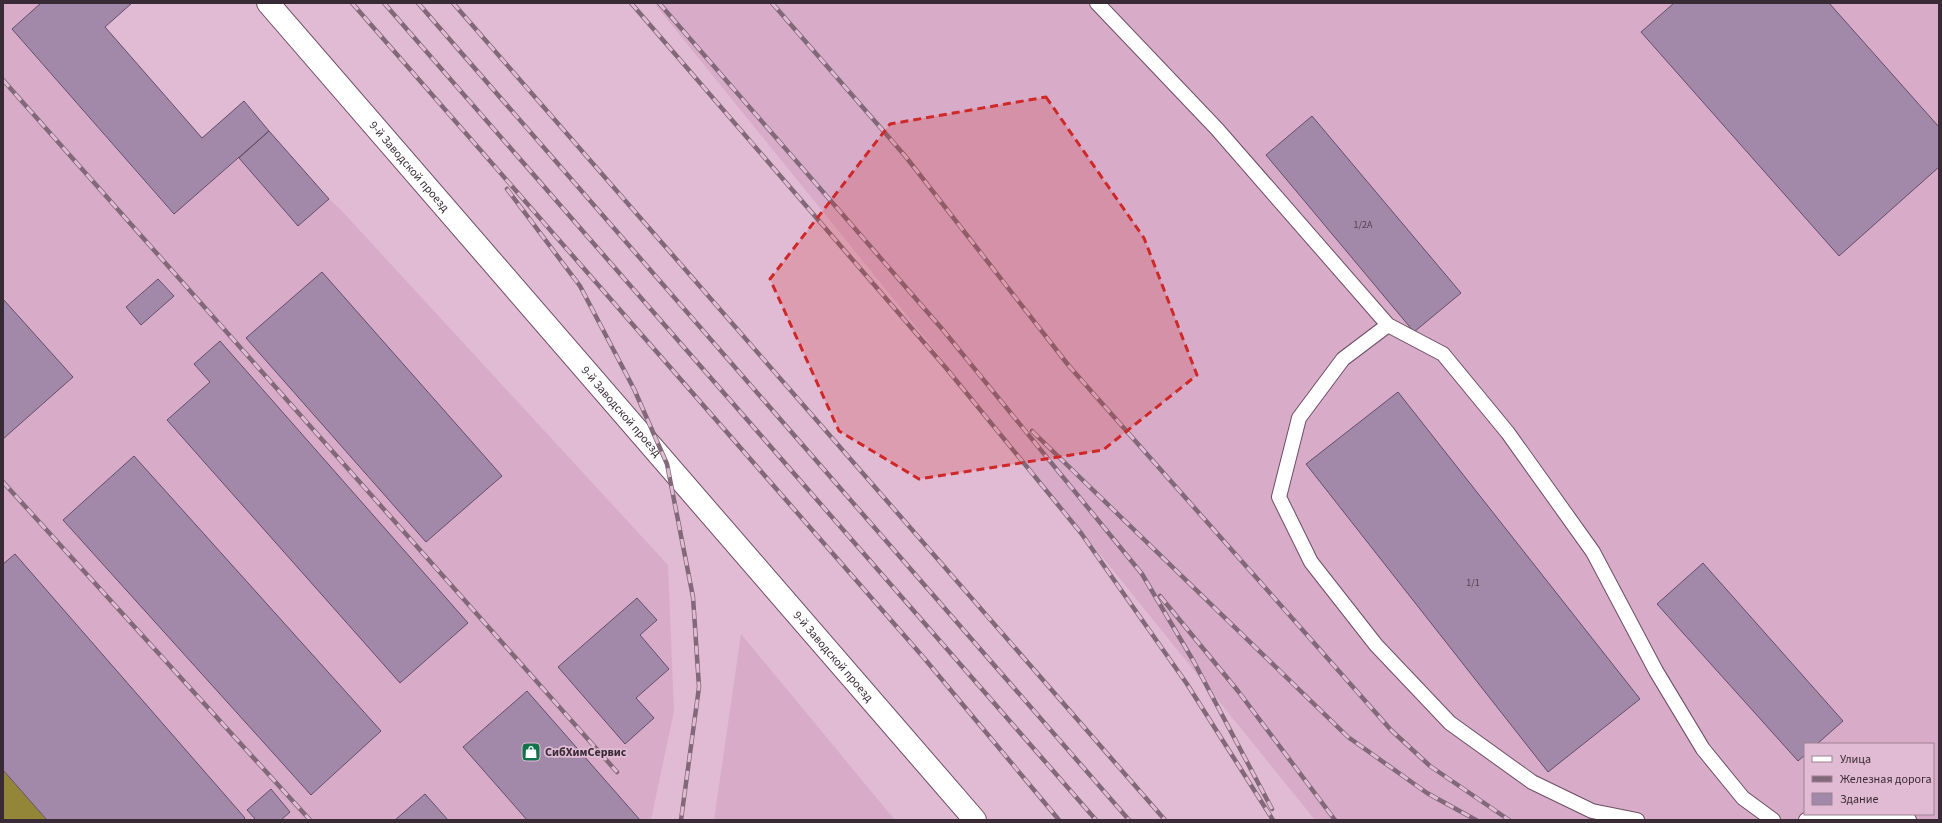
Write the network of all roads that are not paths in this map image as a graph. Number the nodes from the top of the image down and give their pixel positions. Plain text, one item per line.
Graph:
1 (268, 3) edge
2 (1097, 3) edge
3 (1388, 326) junction
4 (974, 820) edge
5 (1637, 820) edge
6 (1773, 820) edge
7 (1806, 820) edge
8 (1909, 820) edge

1 - 4 street, 9-й Заводской проезд
2 - 3 lane
3 - 5 lane
3 - 6 lane
7 - 8 lane

